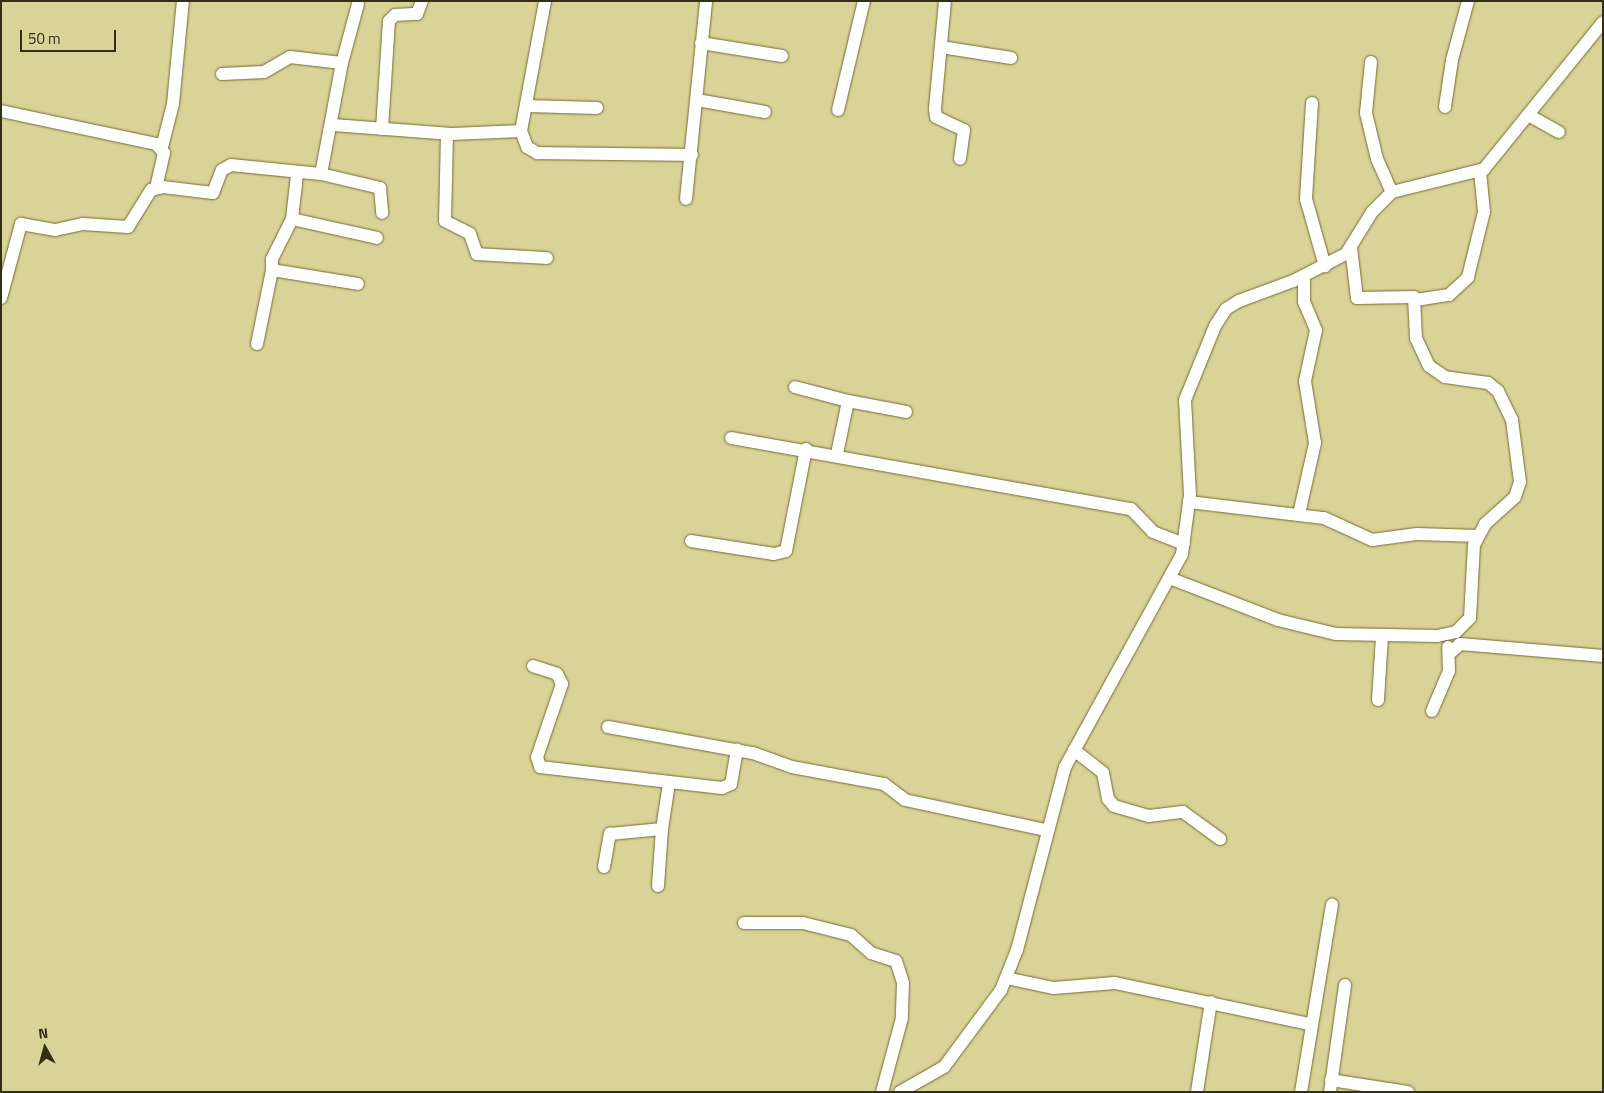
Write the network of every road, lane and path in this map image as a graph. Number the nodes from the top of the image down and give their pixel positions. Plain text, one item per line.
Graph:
1 (183, 1) edge
2 (422, 1) edge
3 (545, 1) edge
4 (706, 1) edge
5 (864, 1) edge
6 (945, 1) edge
7 (1468, 1) edge
8 (358, 4) dead end
9 (1603, 22) edge
10 (1598, 37) edge
11 (702, 43) junction
12 (941, 47) junction
13 (782, 56) dead end
14 (1011, 58) dead end
15 (1371, 62) dead end
16 (342, 63) junction
17 (222, 74) dead end
18 (697, 100) junction
19 (1312, 103) dead end
20 (527, 106) junction
21 (1445, 107) dead end
22 (597, 108) dead end
23 (1, 110) edge
24 (838, 110) dead end
25 (765, 112) dead end
26 (1530, 116) junction
27 (332, 125) junction
28 (382, 129) junction
29 (520, 132) junction
30 (1559, 132) dead end
31 (447, 134) junction
32 (162, 147) junction
33 (692, 156) junction
34 (960, 158) dead end
35 (1480, 171) junction
36 (321, 174) junction
37 (297, 175) junction
38 (156, 187) junction
39 (1392, 192) junction
40 (686, 199) dead end
41 (382, 212) dead end
42 (292, 219) junction
43 (377, 238) dead end
44 (1351, 248) junction
45 (547, 258) dead end
46 (1324, 266) junction
47 (272, 270) junction
48 (1304, 276) junction
49 (358, 284) dead end
50 (1, 298) edge
51 (1416, 300) junction
52 (257, 344) dead end
53 (795, 387) dead end
54 (848, 400) junction
55 (906, 412) dead end
56 (731, 438) dead end
57 (806, 449) junction
58 (837, 454) junction
59 (1189, 502) junction
60 (1299, 514) junction
61 (1478, 536) junction
62 (692, 541) dead end
63 (1184, 544) junction
64 (1172, 579) junction
65 (1446, 634) junction
66 (1382, 636) junction
67 (1449, 654) junction
68 (1603, 656) edge
69 (533, 666) dead end
70 (1378, 700) dead end
71 (1432, 710) dead end
72 (608, 727) dead end
73 (737, 750) junction
74 (1074, 750) junction
75 (669, 783) junction
76 (662, 829) junction
77 (1046, 830) junction
78 (1220, 840) dead end
79 (604, 867) dead end
80 (658, 886) dead end
81 (1332, 905) dead end
82 (744, 923) dead end
83 (1006, 978) junction
84 (1345, 985) dead end
85 (1211, 1002) junction
86 (1310, 1024) junction
87 (1331, 1086) edge
88 (1360, 1088) edge
89 (882, 1092) edge
90 (900, 1092) edge
91 (1197, 1092) edge
92 (1301, 1092) edge
93 (1408, 1092) edge

1 - 32 street
2 - 28 street
3 - 20 street
4 - 11 street
5 - 24 street
6 - 12 street
7 - 21 street
8 - 16 street
9 - 10 street
10 - 26 street
11 - 13 street
11 - 18 street
12 - 14 street
12 - 34 street
15 - 39 street
16 - 17 street
16 - 27 street
18 - 25 street
18 - 33 street
19 - 46 street
20 - 22 street
20 - 29 street
23 - 32 street
26 - 30 street
26 - 35 street
27 - 28 street
27 - 36 street
28 - 31 street
29 - 31 street
29 - 33 street
31 - 45 street
32 - 38 street
33 - 40 street
35 - 39 street
35 - 51 street
36 - 37 street
36 - 41 street
37 - 38 street
37 - 42 street
38 - 50 street
39 - 44 street
42 - 43 street
42 - 47 street
44 - 46 street
44 - 51 street
46 - 48 street
47 - 49 street
47 - 52 street
48 - 59 street
48 - 60 street
51 - 61 street
53 - 54 street
54 - 55 street
54 - 58 street
56 - 57 street
57 - 58 street
57 - 62 street
58 - 63 street
59 - 60 street
59 - 63 street
60 - 61 street
61 - 65 street
63 - 64 street
64 - 66 street
64 - 74 street
65 - 66 street
65 - 67 street
66 - 70 street
67 - 68 street
67 - 71 street
69 - 75 street
72 - 73 street
73 - 75 street
73 - 77 street
74 - 77 street
74 - 78 street
75 - 76 street
76 - 79 street
76 - 80 street
77 - 83 street
81 - 86 street
82 - 89 street
83 - 85 street
83 - 90 street
84 - 87 street
85 - 86 street
85 - 91 street
86 - 92 street
87 - 88 street
88 - 93 street

